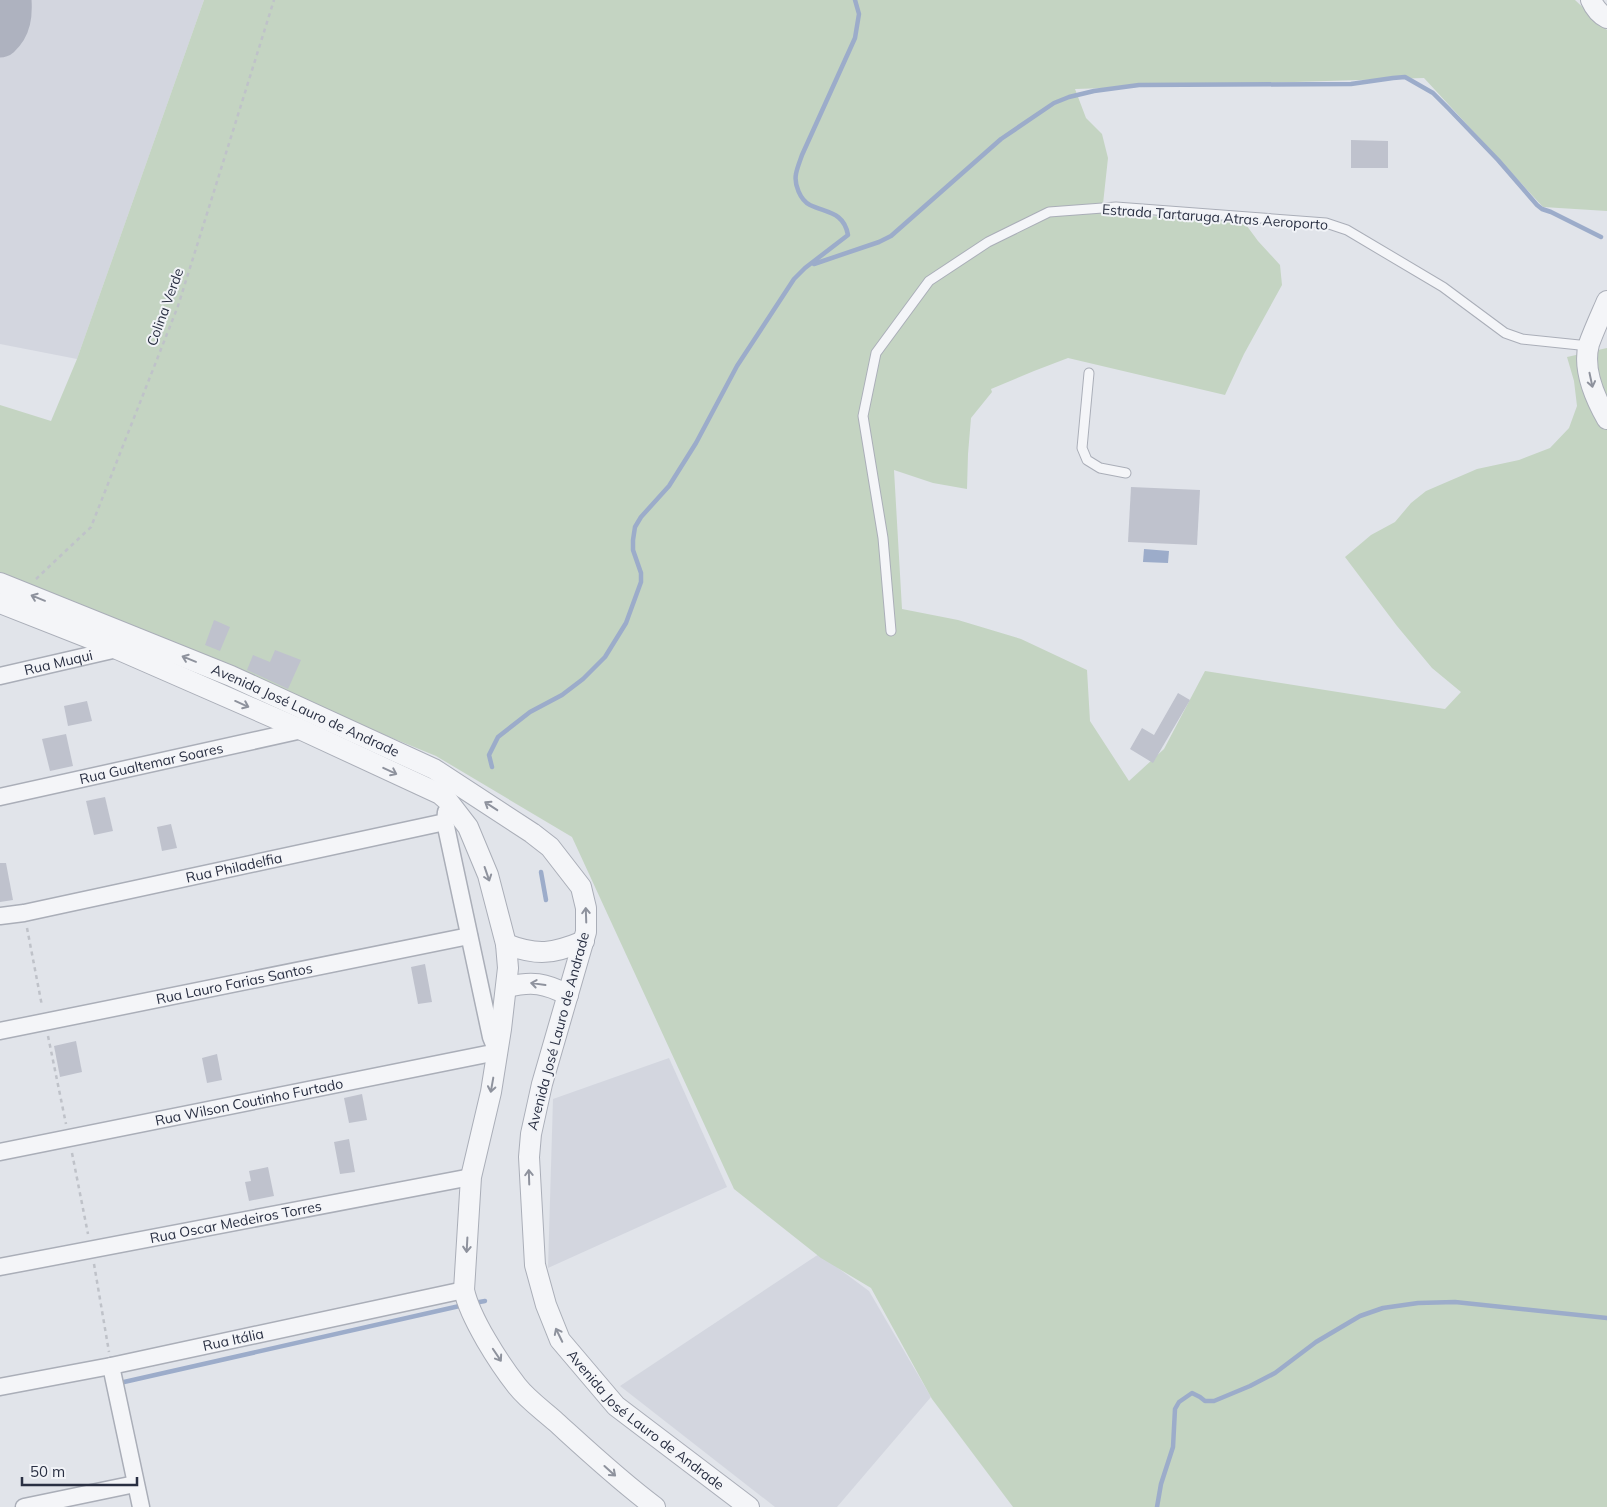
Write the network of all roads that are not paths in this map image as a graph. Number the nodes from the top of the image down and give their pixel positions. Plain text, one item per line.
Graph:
1 (1592, 0) edge
2 (1607, 18) edge
3 (1607, 301) edge
4 (1588, 346) junction
5 (1089, 373) dead end
6 (1607, 419) edge
7 (1126, 473) dead end
8 (0, 583) edge
9 (0, 603) edge
10 (891, 632) dead end
11 (117, 649) junction
12 (0, 676) edge
13 (302, 730) junction
14 (0, 797) edge
15 (448, 801) junction
16 (445, 822) junction
17 (0, 916) edge
18 (469, 936) junction
19 (584, 941) junction
20 (506, 944) junction
21 (507, 987) junction
22 (568, 996) junction
23 (0, 1031) edge
24 (497, 1052) junction
25 (0, 1152) edge
26 (471, 1176) junction
27 (0, 1267) edge
28 (468, 1300) junction
29 (111, 1366) junction
30 (0, 1387) edge
31 (135, 1484) junction
32 (24, 1507) edge
33 (141, 1507) edge
34 (655, 1507) edge
35 (750, 1507) edge

1 - 2 street
3 - 4 street
4 -> 6 street
4 - 10 lane, Estrada Tartaruga Atras Aeroporto
5 - 7 lane
19 -> 8 street, Avenida José Lauro de Andrade
9 - 11 street, Avenida José Lauro de Andrade
11 - 12 street, Rua Muqui
11 -> 13 street, Avenida José Lauro de Andrade
13 - 14 street, Rua Gualtemar Soares
13 -> 15 street, Avenida José Lauro de Andrade
15 - 16 street
15 -> 20 street, Avenida José Lauro de Andrade
16 - 17 street, Rua Philadelfia
16 - 18 street
18 - 23 street, Rua Lauro Farias Santos
18 - 24 street
19 - 20 street
19 - 22 street, Avenida José Lauro de Andrade
20 - 21 street, Avenida José Lauro de Andrade
22 -> 21 street
21 - 24 street, Avenida José Lauro de Andrade
35 -> 22 street, Avenida José Lauro de Andrade
24 - 25 street, Rua Wilson Coutinho Furtado
24 -> 26 street, Avenida José Lauro de Andrade
26 - 27 street, Rua Oscar Medeiros Torres
26 -> 28 street, Avenida José Lauro de Andrade
28 - 29 street, Rua Itália
28 -> 34 street
29 - 30 street, Rua Itália
29 - 31 street
31 - 32 street
31 - 33 street

